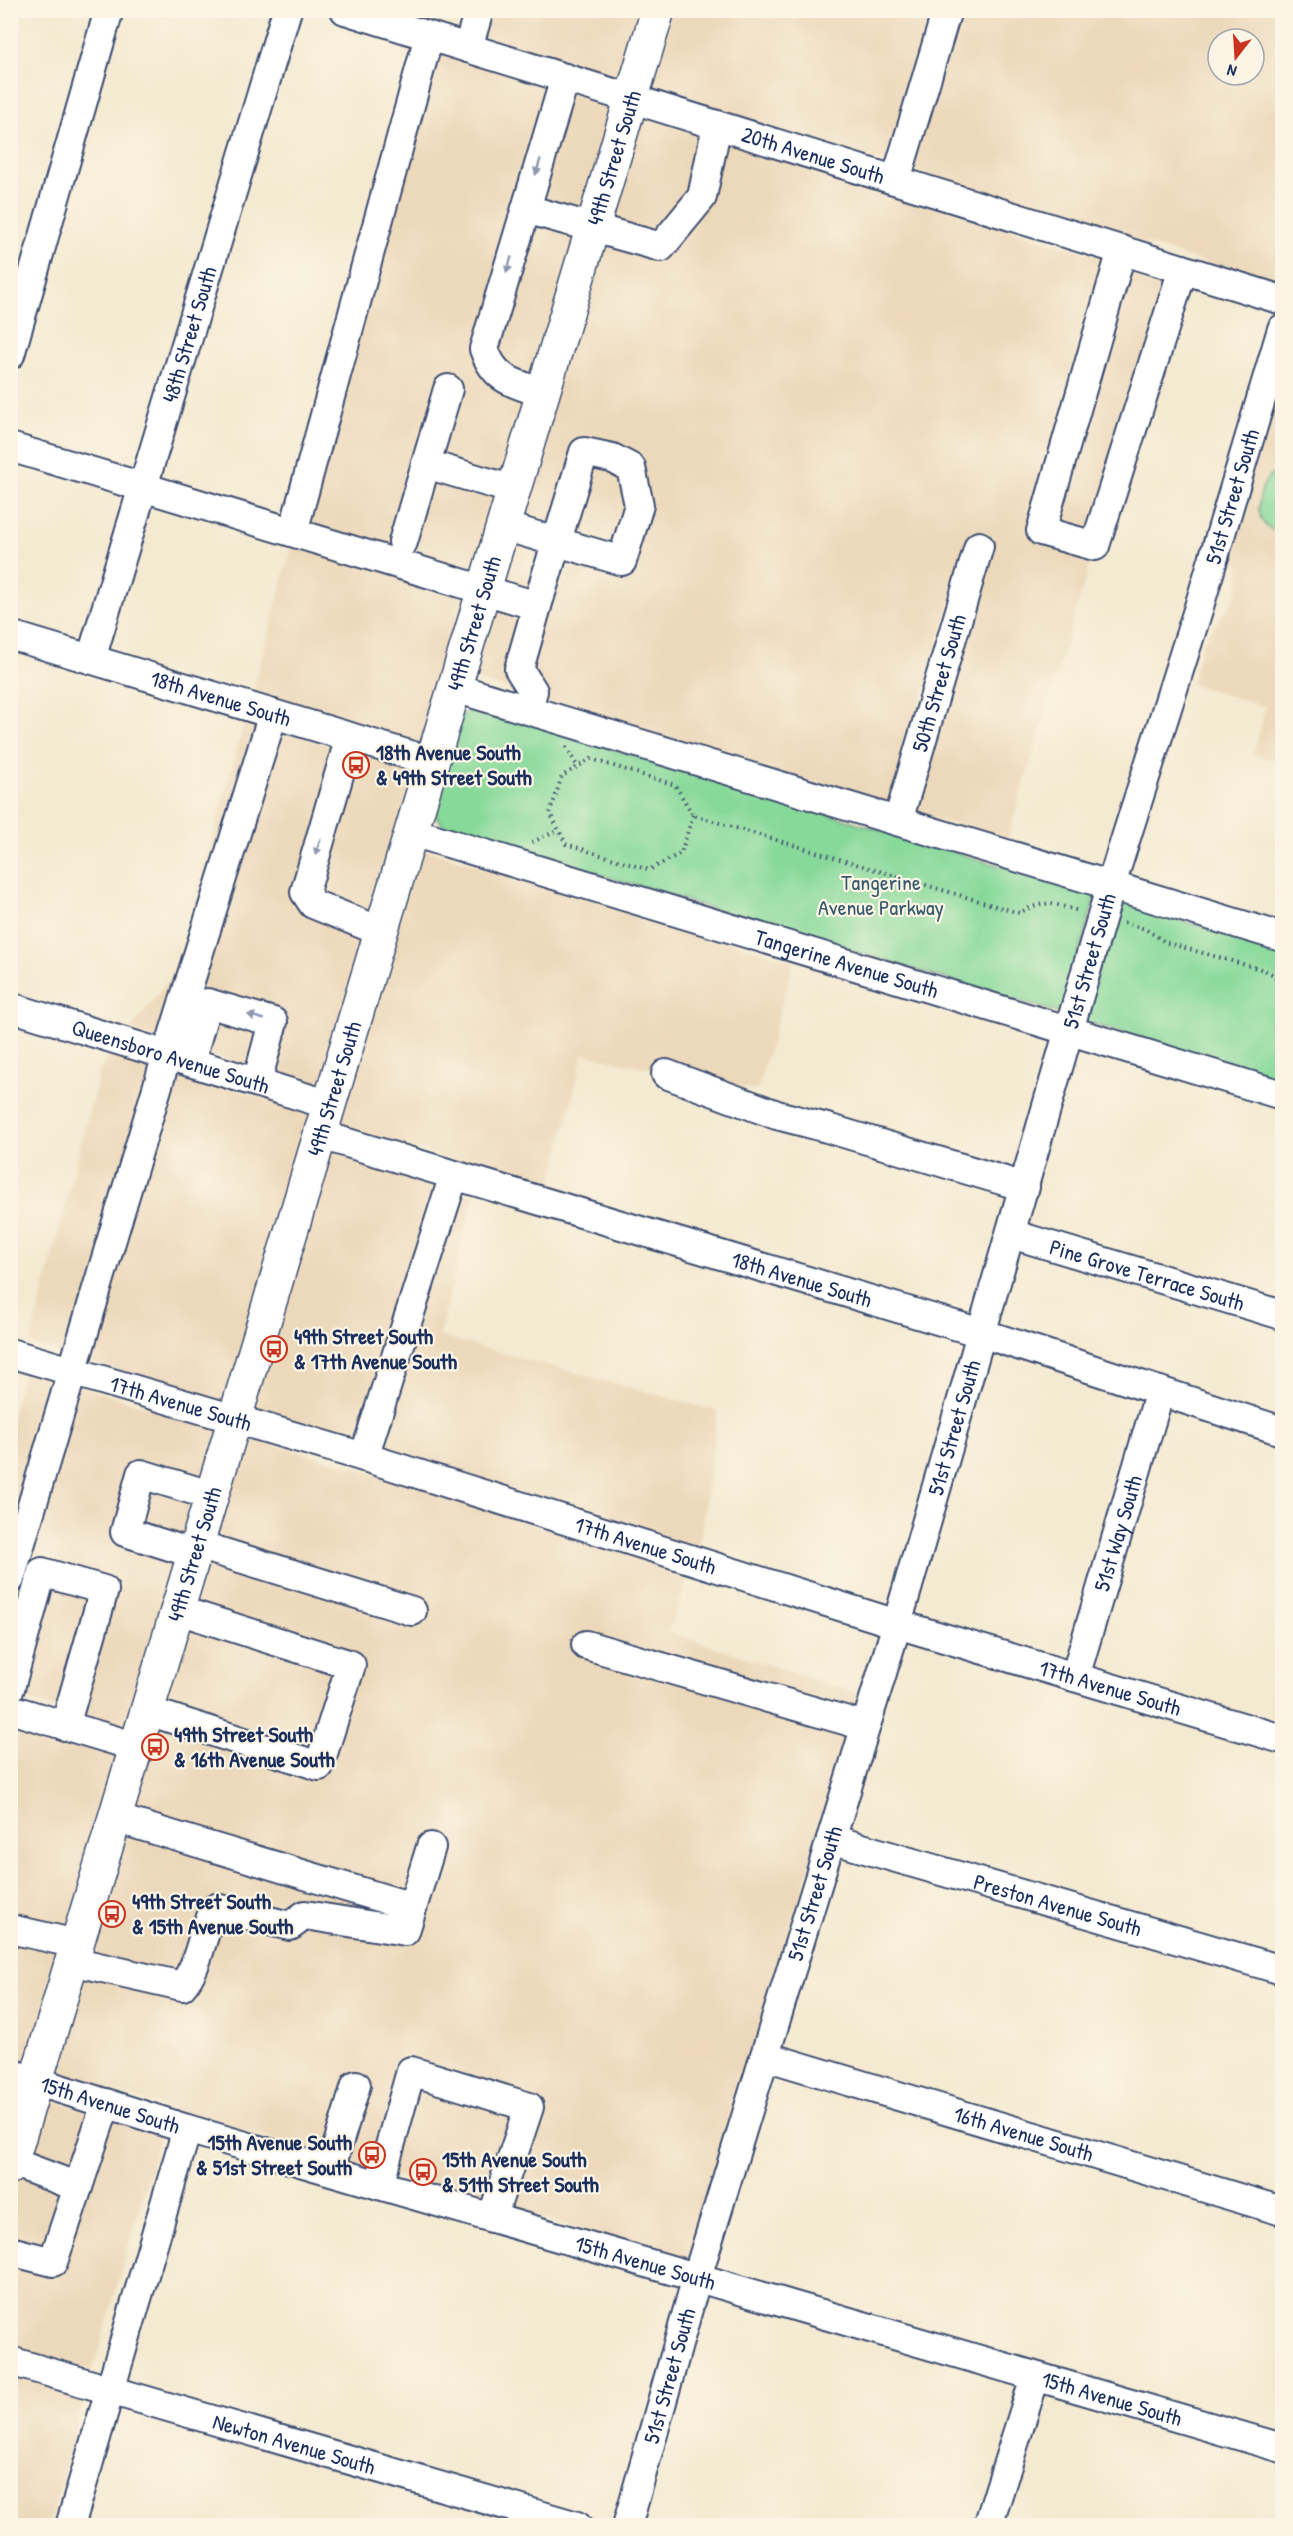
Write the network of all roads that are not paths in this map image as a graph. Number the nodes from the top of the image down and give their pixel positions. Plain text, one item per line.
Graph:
1 (109, 10) edge
2 (287, 10) edge
3 (345, 10) edge
4 (479, 10) edge
5 (658, 10) edge
6 (947, 10) edge
7 (429, 36) junction
8 (468, 48) junction
9 (565, 78) junction
10 (632, 98) junction
11 (717, 124) junction
12 (896, 180) junction
13 (526, 209) junction
14 (593, 227) junction
15 (1122, 250) junction
16 (1183, 269) junction
17 (1282, 300) edge
18 (1282, 330) edge
19 (10, 355) edge
20 (448, 389) dead end
21 (543, 393) junction
22 (10, 447) edge
23 (426, 464) junction
24 (143, 487) junction
25 (514, 490) junction
26 (503, 526) junction
27 (293, 532) junction
28 (403, 542) dead end
29 (979, 546) dead end
30 (484, 590) junction
31 (537, 606) junction
32 (10, 635) edge
33 (91, 658) junction
34 (455, 688) junction
35 (528, 710) junction
36 (273, 714) junction
37 (350, 737) junction
38 (433, 762) junction
39 (898, 821) junction
40 (412, 832) junction
41 (1111, 885) junction
42 (382, 932) junction
43 (1282, 937) edge
44 (10, 1007) edge
45 (1069, 1030) junction
46 (178, 1058) junction
47 (666, 1074) dead end
48 (256, 1082) junction
49 (1282, 1095) edge
50 (325, 1120) junction
51 (454, 1175) junction
52 (1025, 1187) junction
53 (1011, 1234) junction
54 (1282, 1315) edge
55 (981, 1333) junction
56 (10, 1353) edge
57 (73, 1371) junction
58 (1160, 1391) junction
59 (236, 1420) junction
60 (1282, 1431) edge
61 (364, 1457) junction
62 (213, 1496) junction
63 (196, 1549) junction
64 (10, 1579) edge
65 (178, 1610) junction
66 (412, 1611) dead end
67 (897, 1624) junction
68 (586, 1645) dead end
69 (1075, 1677) junction
70 (10, 1688) edge
71 (10, 1709) edge
72 (148, 1711) junction
73 (65, 1726) junction
74 (865, 1726) junction
75 (1282, 1739) edge
76 (137, 1747) junction
77 (115, 1818) junction
78 (831, 1839) junction
79 (431, 1847) dead end
80 (412, 1907) junction
81 (10, 1929) edge
82 (75, 1953) junction
83 (1282, 1970) edge
84 (765, 2056) junction
85 (23, 2077) edge
86 (356, 2085) dead end
87 (106, 2103) junction
88 (187, 2129) junction
89 (11, 2165) edge
90 (330, 2170) junction
91 (379, 2185) junction
92 (78, 2187) junction
93 (1282, 2211) edge
94 (492, 2218) junction
95 (10, 2251) edge
96 (697, 2277) junction
97 (10, 2361) edge
98 (1035, 2377) junction
99 (110, 2390) junction
100 (1282, 2448) edge
101 (70, 2526) edge
102 (577, 2526) edge
103 (627, 2526) edge
104 (988, 2526) edge

1 - 19 street
2 - 24 street, 48th Street South
3 - 7 street, 20th Avenue South
4 - 8 street
5 - 10 main road, 49th Street South
6 - 12 street
7 - 8 street, 20th Avenue South
7 - 27 street
8 - 9 street, 20th Avenue South
9 - 10 street, 20th Avenue South
9 -> 13 street
10 - 11 street, 20th Avenue South
10 - 14 main road, 49th Street South
11 - 12 street, 20th Avenue South
11 - 14 street
12 - 15 street, 20th Avenue South
13 - 14 street
13 -> 21 street
14 - 21 main road, 49th Street South
15 - 16 street, 20th Avenue South
15 - 16 street
16 - 17 street, 20th Avenue South
18 - 41 street, 51st Street South
20 - 23 street
21 - 25 main road, 49th Street South
22 - 24 street
23 - 25 street
23 - 28 street
24 - 27 street
24 - 33 street, 48th Street South
25 - 26 main road, 49th Street South
26 - 30 main road, 49th Street South
26 - 31 street
27 - 30 street
29 - 39 street, 50th Street South
30 - 31 street
30 - 34 main road, 49th Street South
31 - 35 street
32 - 33 street, 18th Avenue South
33 - 36 street, 18th Avenue South
34 - 35 street
34 - 38 main road, 49th Street South
35 - 39 street
36 - 37 street, 18th Avenue South
36 - 46 street
37 - 38 street, 18th Avenue South
37 -> 42 street
38 - 40 main road, 49th Street South
39 - 41 street
40 - 42 main road, 49th Street South
40 - 45 street, Tangerine Avenue South
41 - 43 street
41 - 45 street, 51st Street South
42 - 50 main road, 49th Street South
44 - 46 street, Queensboro Avenue South
45 - 49 street, Tangerine Avenue South
45 - 52 street, 51st Street South
46 - 48 street, Queensboro Avenue South
48 -> 46 street
46 - 57 street
47 - 52 street
48 - 50 street, Queensboro Avenue South
50 - 51 street, 18th Avenue South
50 - 59 main road, 49th Street South
51 - 55 street, 18th Avenue South
51 - 61 street
52 - 53 street, 51st Street South
53 - 54 street, Pine Grove Terrace South
53 - 55 street, 51st Street South
55 - 58 street, 18th Avenue South
55 - 67 street, 51st Street South
56 - 57 street, 17th Avenue South
57 - 59 street, 17th Avenue South
57 - 64 street
58 - 60 street, 18th Avenue South
58 - 69 street, 51st Way South
59 - 61 street, 17th Avenue South
59 - 62 main road, 49th Street South
61 - 67 street, 17th Avenue South
62 - 63 main road, 49th Street South
62 - 63 street
63 - 65 main road, 49th Street South
63 - 66 street
65 - 72 main road, 49th Street South
65 - 72 street
67 - 69 street, 17th Avenue South
67 - 74 street, 51st Street South
68 - 74 street
69 - 75 street, 17th Avenue South
70 - 73 street
71 - 73 street
72 - 76 main road, 49th Street South
73 - 76 street
74 - 78 street, 51st Street South
76 - 77 main road, 49th Street South
77 - 80 street
77 - 82 main road, 49th Street South
78 - 83 street, Preston Avenue South
78 - 84 street, 51st Street South
79 - 80 street
80 - 82 street
81 - 82 street
82 - 85 main road, 49th Street South
84 - 93 street, 16th Avenue South
84 - 96 street, 51st Street South
85 - 87 street, 15th Avenue South
85 - 89 main road, 49th Street South
86 - 90 street
87 - 88 street, 15th Avenue South
87 - 92 street
88 - 90 street, 15th Avenue South
88 - 99 street
89 - 92 street
90 - 91 street, 15th Avenue South
91 - 94 street, 15th Avenue South
91 - 94 street
92 - 95 street
94 - 96 street, 15th Avenue South
96 - 98 street, 15th Avenue South
96 - 103 street, 51st Street South
97 - 99 street, Newton Avenue South
98 - 100 street, 15th Avenue South
98 - 104 street
99 - 101 street
99 - 102 street, Newton Avenue South

